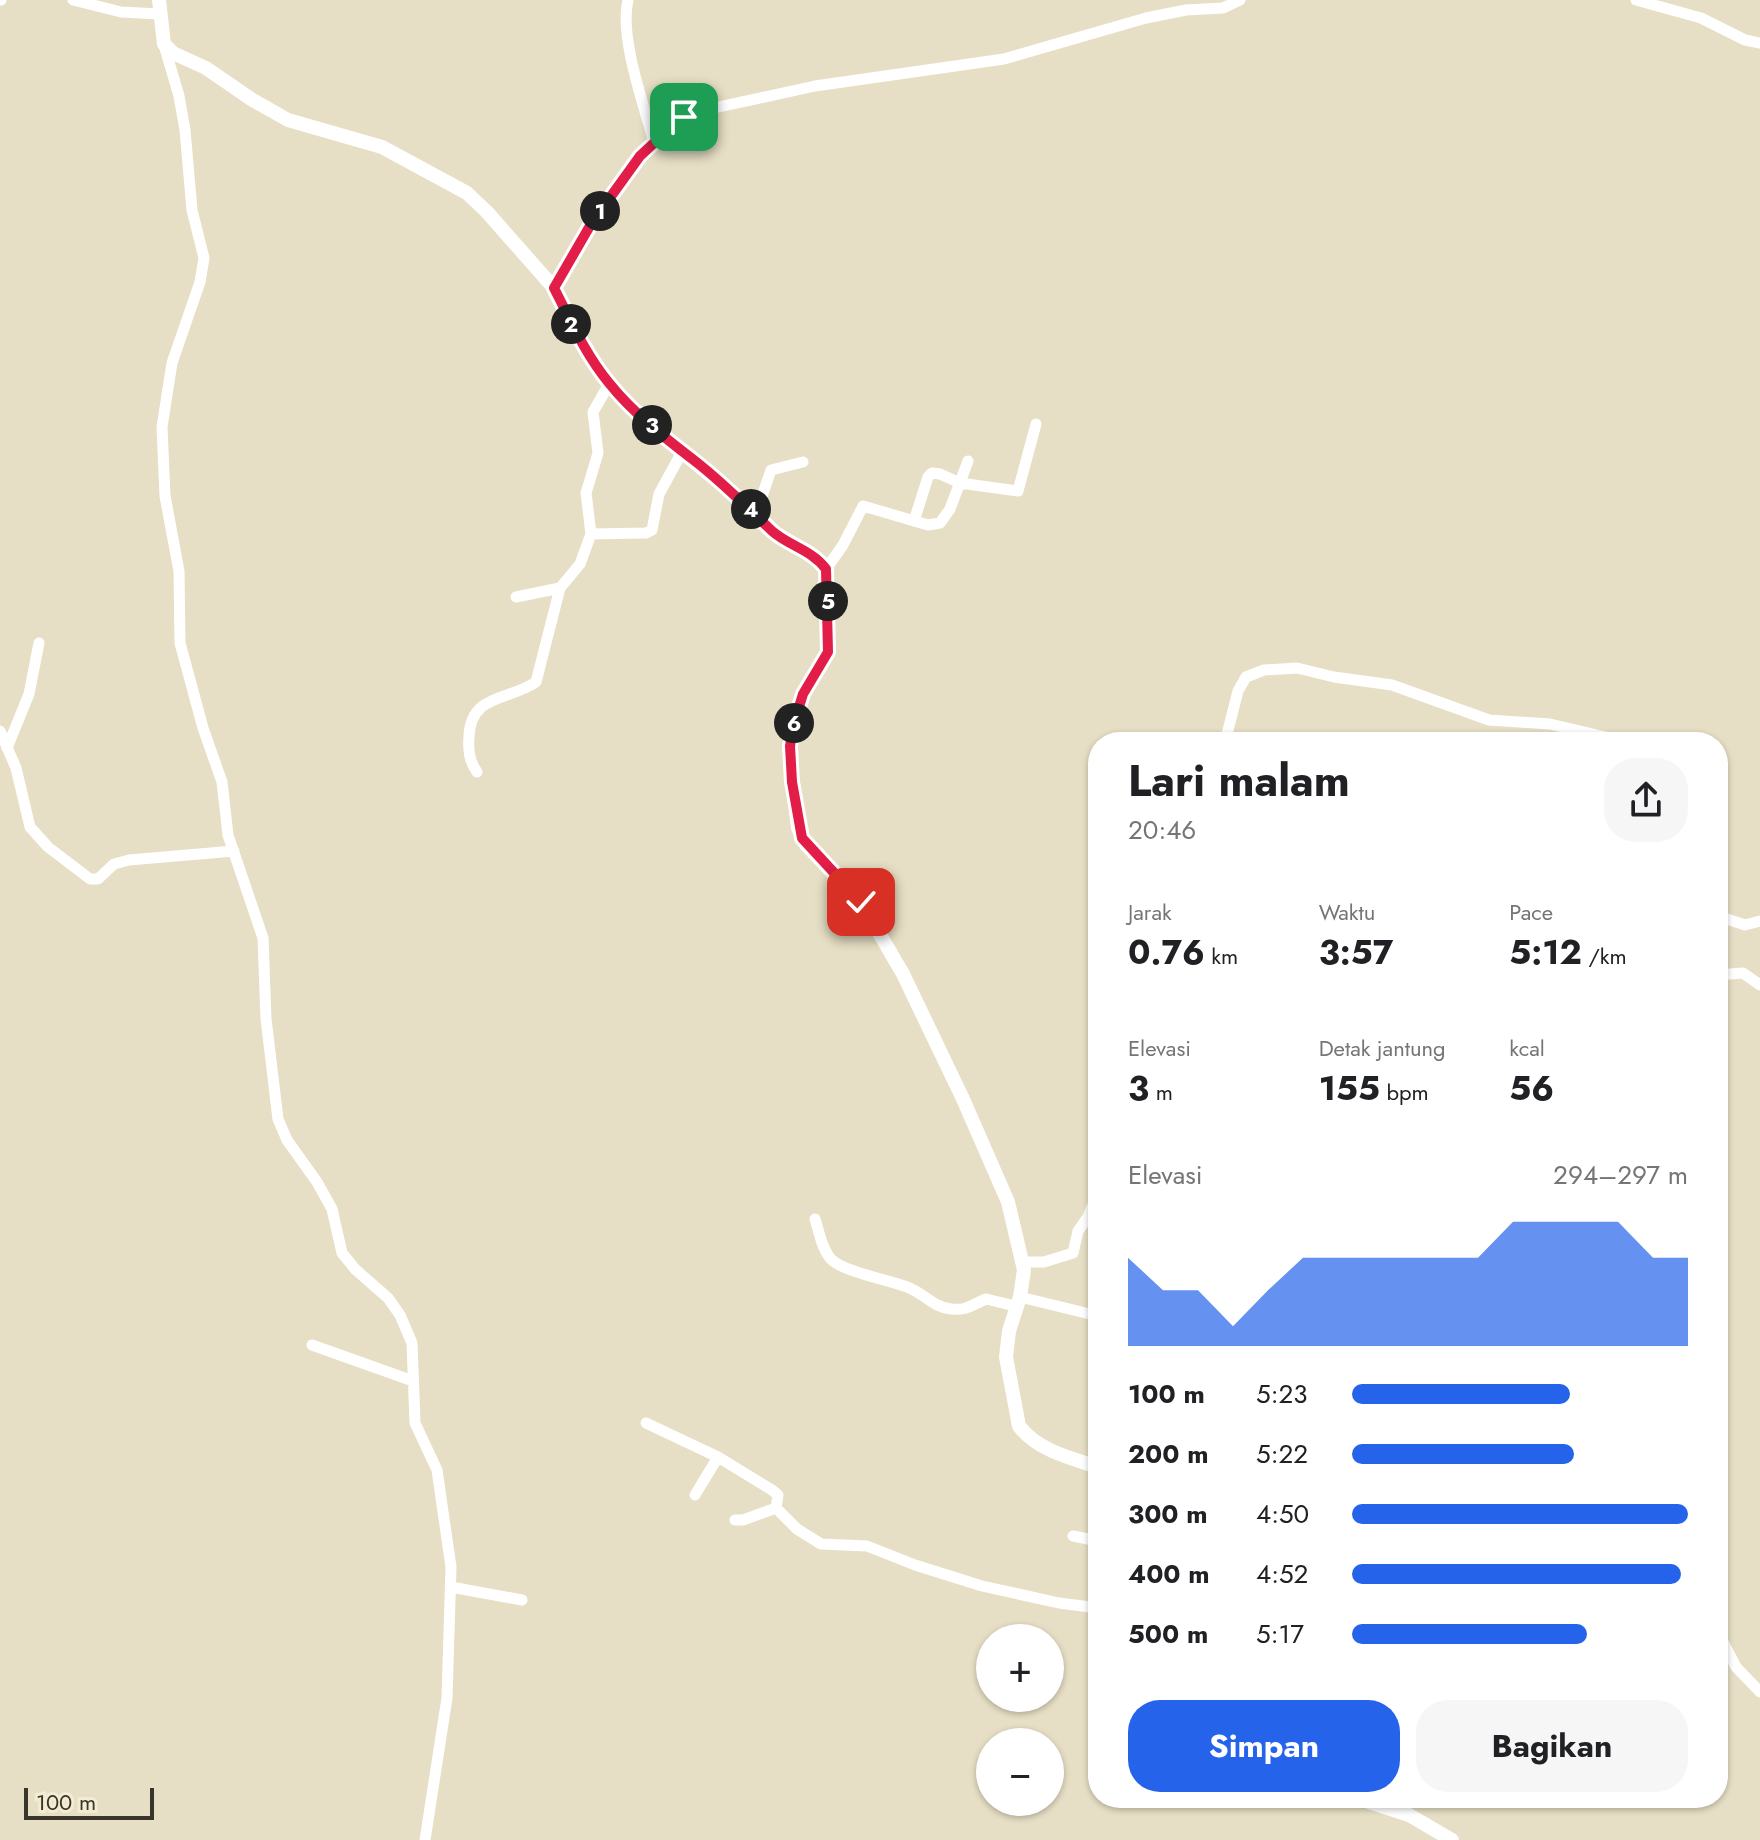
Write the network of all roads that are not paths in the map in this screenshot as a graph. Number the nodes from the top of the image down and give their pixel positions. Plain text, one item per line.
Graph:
1 (73, 0) edge
2 (628, 0) edge
3 (1240, 0) edge
4 (1636, 0) edge
5 (159, 7) edge
6 (1760, 43) edge
7 (164, 44) junction
8 (654, 143) junction
9 (554, 288) junction
10 (609, 384) junction
11 (1036, 424) dead end
12 (682, 452) junction
13 (968, 461) dead end
14 (803, 462) dead end
15 (960, 483) junction
16 (756, 514) junction
17 (914, 521) junction
18 (591, 534) junction
19 (826, 569) junction
20 (560, 588) junction
21 (516, 597) dead end
22 (39, 643) dead end
23 (0, 731) edge
24 (1228, 732) edge
25 (1584, 732) edge
26 (7, 748) junction
27 (477, 772) dead end
28 (234, 851) junction
29 (1728, 919) edge
30 (1760, 921) edge
31 (1728, 974) edge
32 (1760, 985) edge
33 (1088, 1217) edge
34 (815, 1219) dead end
35 (1023, 1262) junction
36 (1017, 1301) junction
37 (1088, 1314) edge
38 (312, 1345) dead end
39 (413, 1381) junction
40 (646, 1423) dead end
41 (718, 1457) junction
42 (1088, 1463) edge
43 (695, 1495) dead end
44 (776, 1508) junction
45 (735, 1520) dead end
46 (1073, 1536) dead end
47 (1088, 1539) edge
48 (451, 1587) junction
49 (522, 1600) dead end
50 (1088, 1607) edge
51 (1728, 1651) edge
52 (1760, 1692) edge
53 (1388, 1808) edge
54 (425, 1840) edge
55 (1452, 1840) edge

1 - 5 street
2 - 8 street
3 - 8 street
4 - 6 street
5 - 7 street
7 - 9 street
7 - 28 street
8 - 9 street
9 - 10 street
10 - 12 street
10 - 18 street
11 - 15 street
12 - 16 street
12 - 18 street
13 - 15 street
14 - 16 street
15 - 17 street
15 - 17 street
16 - 19 street
17 - 19 street
18 - 20 street
19 - 35 street
20 - 21 street
20 - 27 street
22 - 26 street
23 - 26 street
24 - 25 street
26 - 28 street
28 - 39 street
29 - 30 street
31 - 32 street
33 - 35 street
34 - 36 street
35 - 36 street
36 - 37 street
36 - 42 street
38 - 39 street
39 - 48 street
40 - 41 street
41 - 43 street
41 - 44 street
44 - 45 street
44 - 50 street
46 - 47 street
48 - 49 street
48 - 54 street
51 - 52 street
53 - 55 street

